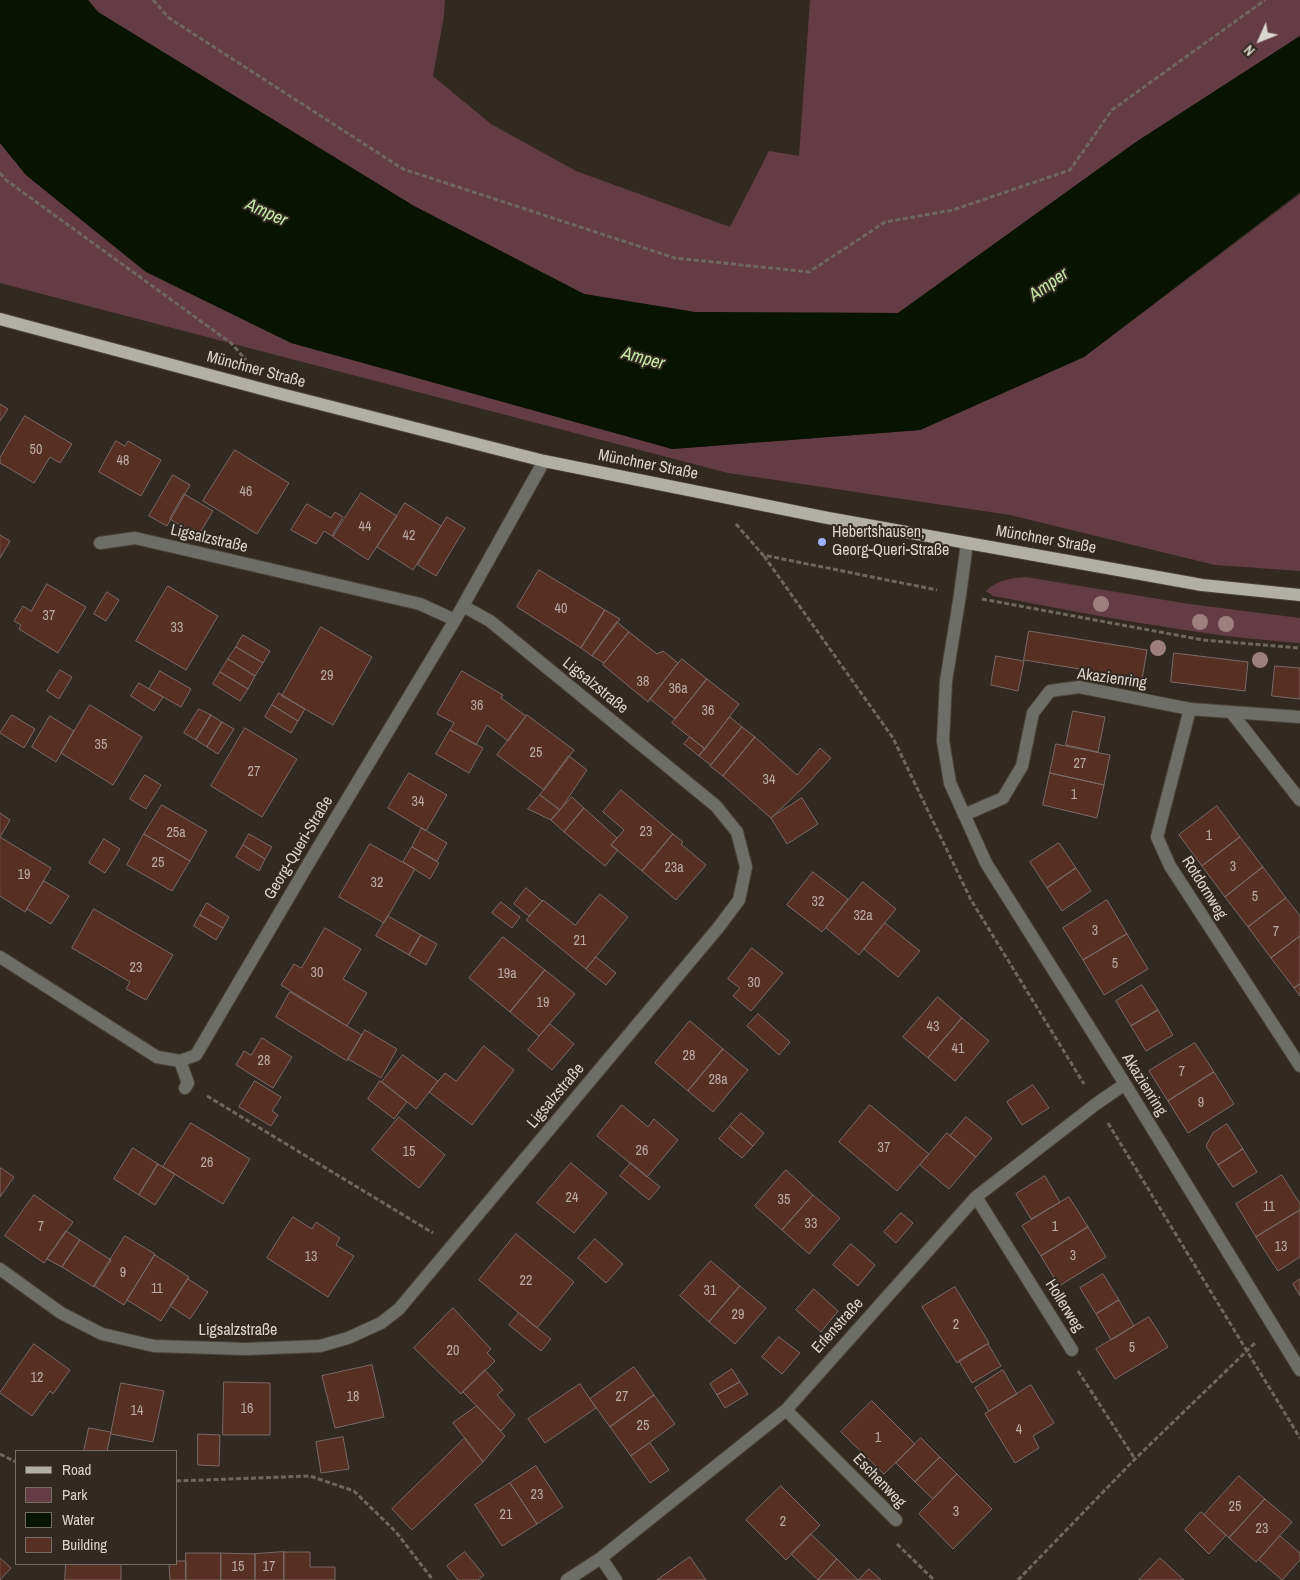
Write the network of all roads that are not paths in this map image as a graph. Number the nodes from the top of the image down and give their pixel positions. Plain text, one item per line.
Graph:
1 (0, 319) edge
2 (544, 461) junction
3 (100, 542) dead end
4 (967, 543) junction
5 (1300, 595) edge
6 (463, 606) junction
7 (455, 620) junction
8 (1190, 709) junction
9 (1231, 712) junction
10 (1300, 717) edge
11 (1300, 800) edge
12 (964, 815) junction
13 (0, 957) edge
14 (180, 1061) junction
15 (1300, 1066) edge
16 (1125, 1084) junction
17 (186, 1086) road end
18 (976, 1197) junction
19 (0, 1269) edge
20 (1072, 1350) road end
21 (1300, 1370) edge
22 (786, 1410) junction
23 (896, 1520) road end
24 (601, 1558) junction
25 (567, 1580) edge
26 (616, 1580) edge

1 - 2 main road, Münchner Straße
2 - 4 main road, Münchner Straße
2 - 6 street, Georg-Queri-Straße
3 - 7 street, Ligsalzstraße
4 - 5 main road, Münchner Straße
4 - 12 street, Akazienring
6 - 7 street, Georg-Queri-Straße
6 - 19 street, Ligsalzstraße
7 - 14 street, Georg-Queri-Straße
8 - 9 street, Akazienring
8 - 12 street, Akazienring
8 - 15 street, Rotdornweg
9 - 10 street, Akazienring
9 - 11 street
12 - 16 street, Akazienring
13 - 14 street
14 - 17 street
16 - 18 street, Erlenstraße
16 - 21 street, Akazienring
18 - 20 street, Hollerweg
18 - 22 street, Erlenstraße
22 - 23 street, Eschenweg
22 - 24 street, Erlenstraße
24 - 25 street, Erlenstraße
24 - 26 street

